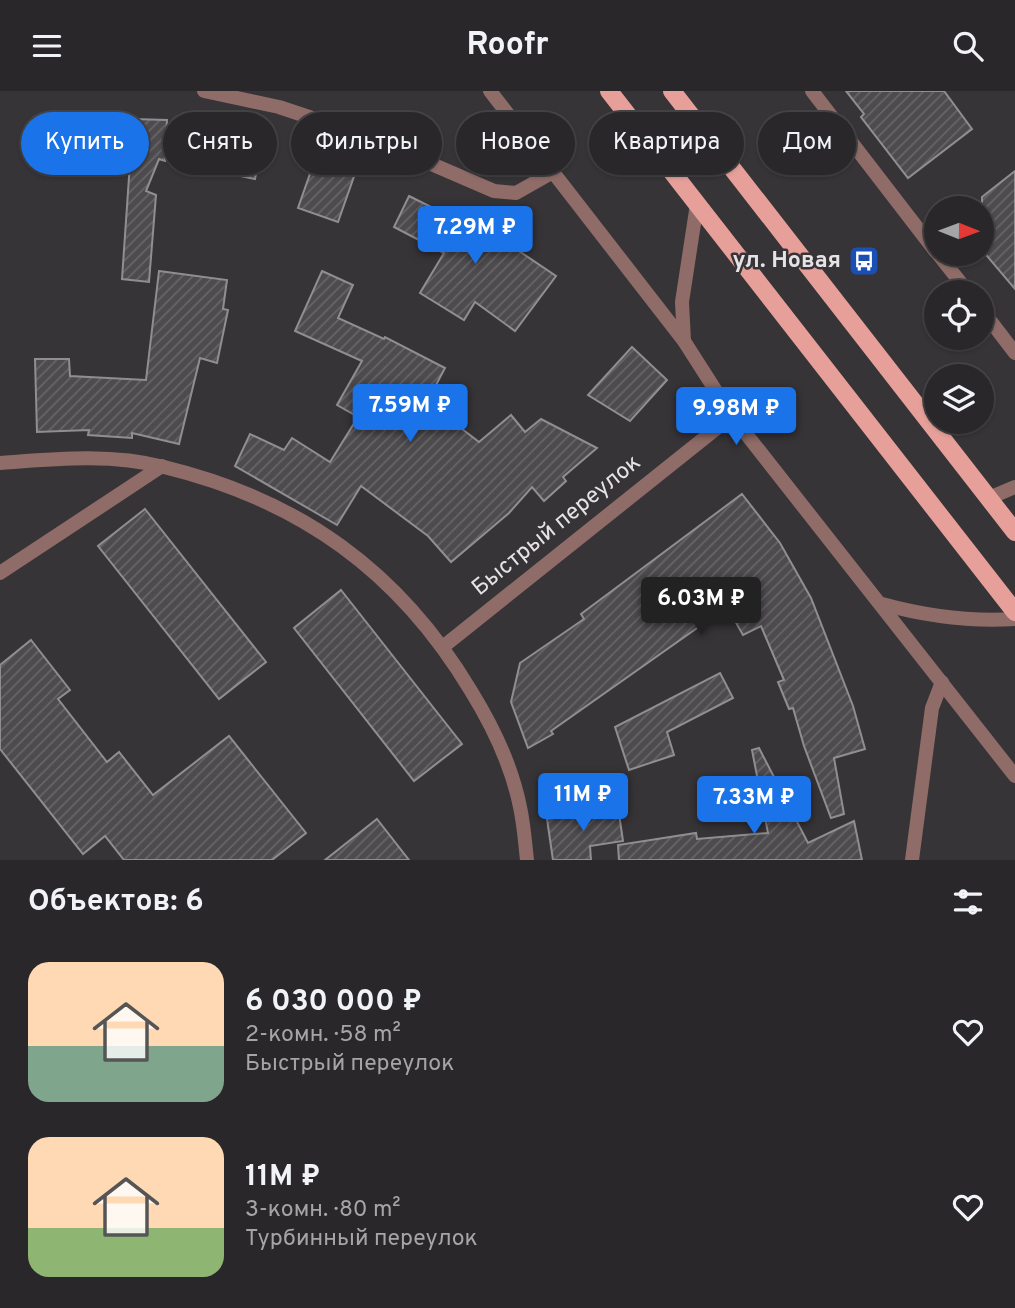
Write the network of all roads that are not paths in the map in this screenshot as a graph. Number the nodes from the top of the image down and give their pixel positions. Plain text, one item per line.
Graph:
1 (204, 91) edge
2 (490, 91) edge
3 (609, 91) edge
4 (672, 91) edge
5 (812, 91) edge
6 (506, 112) edge
7 (456, 175) edge
8 (457, 175) edge
9 (548, 175) edge
10 (555, 175) edge
11 (697, 204) junction
12 (924, 236) edge
13 (947, 266) edge
14 (958, 280) edge
15 (994, 326) edge
16 (684, 341) junction
17 (1015, 353) edge
18 (732, 416) junction
19 (0, 463) edge
20 (162, 466) junction
21 (1015, 487) edge
22 (989, 498) junction
23 (1015, 532) edge
24 (0, 573) edge
25 (882, 604) junction
26 (1015, 612) edge
27 (1015, 619) edge
28 (444, 646) junction
29 (942, 682) junction
30 (1015, 776) edge
31 (913, 853) edge
32 (527, 860) edge
33 (923, 860) edge

1 - 7 street
2 - 6 street
3 - 11 main road
4 - 22 main road
5 - 12 street
8 - 9 street
10 - 16 street
11 - 16 street
11 - 26 main road
13 - 14 street
15 - 17 street
16 - 18 street
18 - 25 street
18 - 28 street, Быстрый переулок
19 - 20 street
20 - 24 street
20 - 28 street
21 - 22 street
22 - 23 main road
25 - 27 street
25 - 29 street
28 - 32 street
29 - 30 street
29 - 31 street
31 - 33 street

